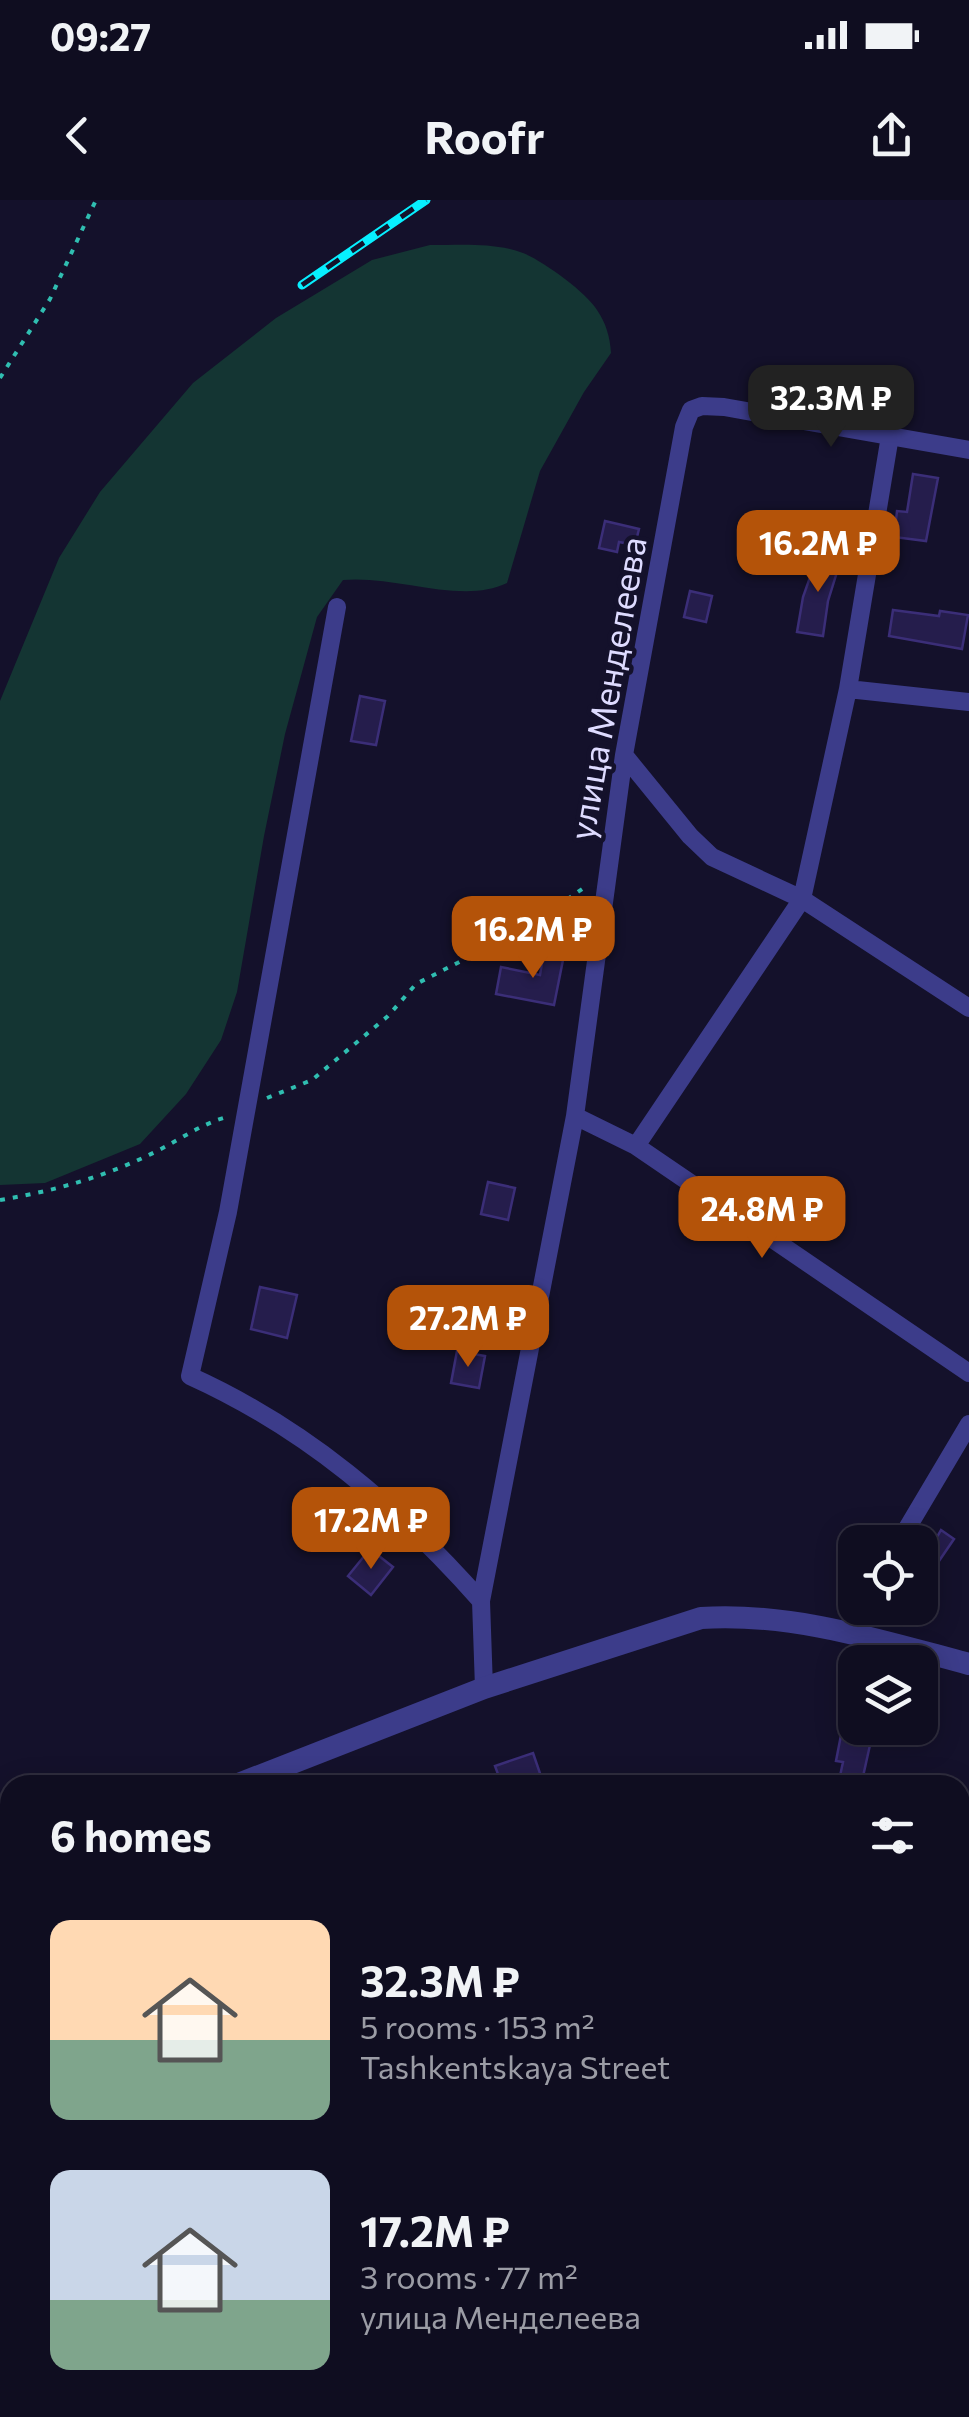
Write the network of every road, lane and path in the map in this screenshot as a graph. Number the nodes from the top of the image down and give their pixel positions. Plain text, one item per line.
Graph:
1 (96, 200) edge
2 (0, 378) edge
3 (890, 436) junction
4 (969, 450) edge
5 (337, 607) dead end
6 (848, 689) junction
7 (969, 702) edge
8 (624, 755) junction
9 (608, 871) junction
10 (802, 899) junction
11 (969, 1008) edge
12 (247, 1107) junction
13 (575, 1116) junction
14 (636, 1146) junction
15 (0, 1200) edge
16 (969, 1373) edge
17 (969, 1424) edge
18 (910, 1525) edge
19 (481, 1601) junction
20 (858, 1625) edge
21 (854, 1634) junction
22 (969, 1664) edge
23 (484, 1688) junction
24 (262, 1775) edge

1 - 2 path
3 - 4 street
3 - 6 street
3 - 8 street, улица Менделеева
5 - 12 street
6 - 7 street
6 - 10 street
8 - 9 street, улица Менделеева
8 - 10 street
9 - 12 path
9 - 13 street, улица Менделеева
10 - 11 street
10 - 14 street
12 - 15 path
12 - 19 street
13 - 14 street
13 - 19 street, улица Менделеева
14 - 16 street
17 - 18 street
19 - 23 street, улица Менделеева
20 - 21 street
21 - 22 street
21 - 23 street
23 - 24 street

